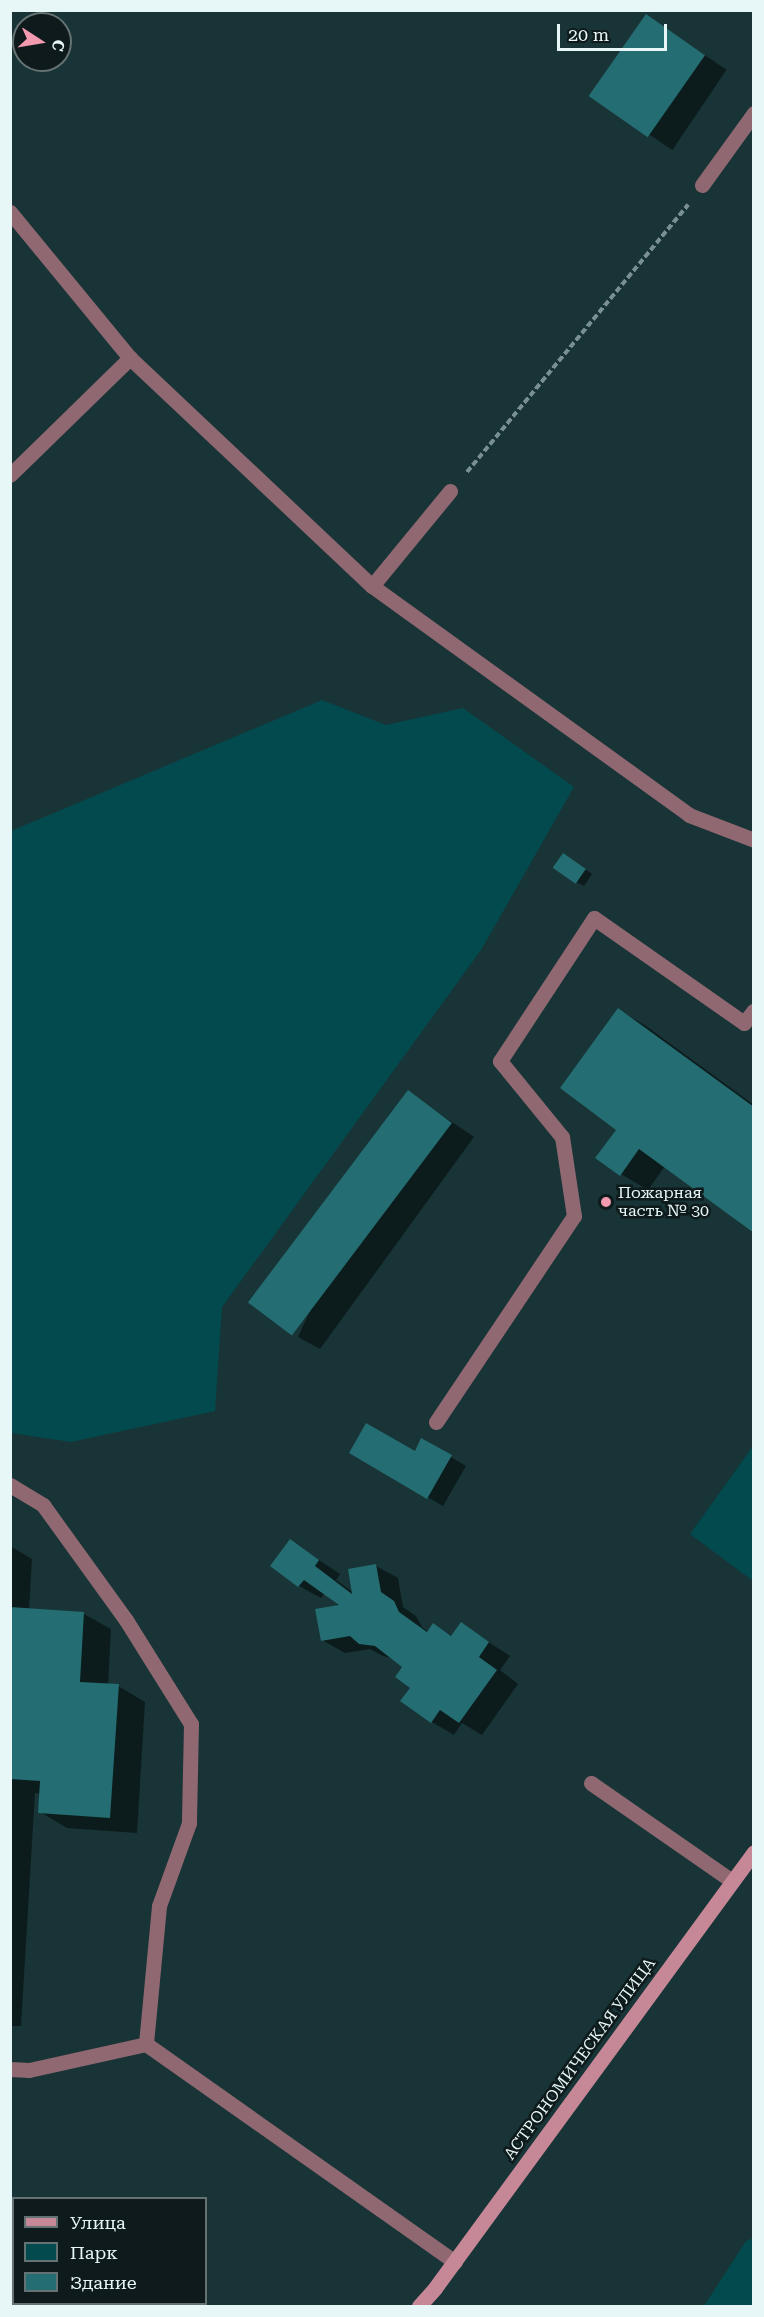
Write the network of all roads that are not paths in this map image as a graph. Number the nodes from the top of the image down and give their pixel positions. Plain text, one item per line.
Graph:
1 (753, 114) edge
2 (702, 185) road end
3 (10, 212) edge
4 (130, 358) junction
5 (10, 475) edge
6 (450, 491) road end
7 (372, 586) junction
8 (753, 840) edge
9 (753, 1010) edge
10 (436, 1422) dead end
11 (10, 1485) edge
12 (591, 1783) dead end
13 (753, 1852) edge
14 (732, 1881) junction
15 (146, 2044) junction
16 (10, 2069) edge
17 (454, 2262) junction
18 (435, 2288) junction
19 (419, 2307) edge
20 (428, 2307) edge

1 - 2 lane
3 - 4 lane
4 - 5 lane
4 - 7 lane
6 - 7 lane
7 - 8 lane
9 - 10 lane
11 - 15 lane
12 - 14 lane
13 - 14 main road, АСТРОНОМИЧЕСКАЯ УЛИЦА
14 - 17 main road, АСТРОНОМИЧЕСКАЯ УЛИЦА
15 - 16 lane
15 - 17 lane
17 - 18 main road, АСТРОНОМИЧЕСКАЯ УЛИЦА
18 - 19 main road, АСТРОНОМИЧЕСКАЯ УЛИЦА
18 - 20 main road, АСТРОНОМИЧЕСКАЯ УЛИЦА

